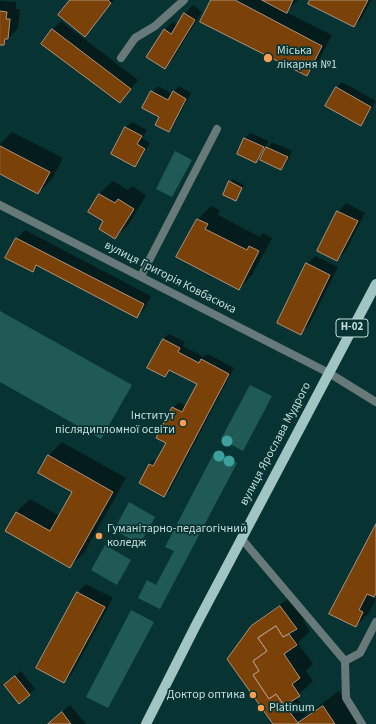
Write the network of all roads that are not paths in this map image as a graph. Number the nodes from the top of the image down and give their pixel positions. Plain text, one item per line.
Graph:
1 (184, 0) edge
2 (121, 58) dead end
3 (217, 129) dead end
4 (0, 205) edge
5 (141, 276) junction
6 (376, 284) edge
7 (329, 373) junction
8 (376, 402) edge
9 (241, 538) junction
10 (376, 622) edge
11 (345, 661) junction
12 (146, 724) edge
13 (362, 724) edge

1 - 2 street
3 - 5 street
4 - 5 street, вулиця Григорія Ковбасюка
5 - 7 street, вулиця Григорія Ковбасюка
6 - 7 main road, вулиця Ярослава Мудрого / Н-02
7 - 8 street, вулиця Григорія Ковбасюка
7 - 9 main road, вулиця Ярослава Мудрого / Н-02
9 - 11 street
9 - 12 main road, вулиця Ярослава Мудрого / Н-02
10 - 11 street
11 - 13 street

